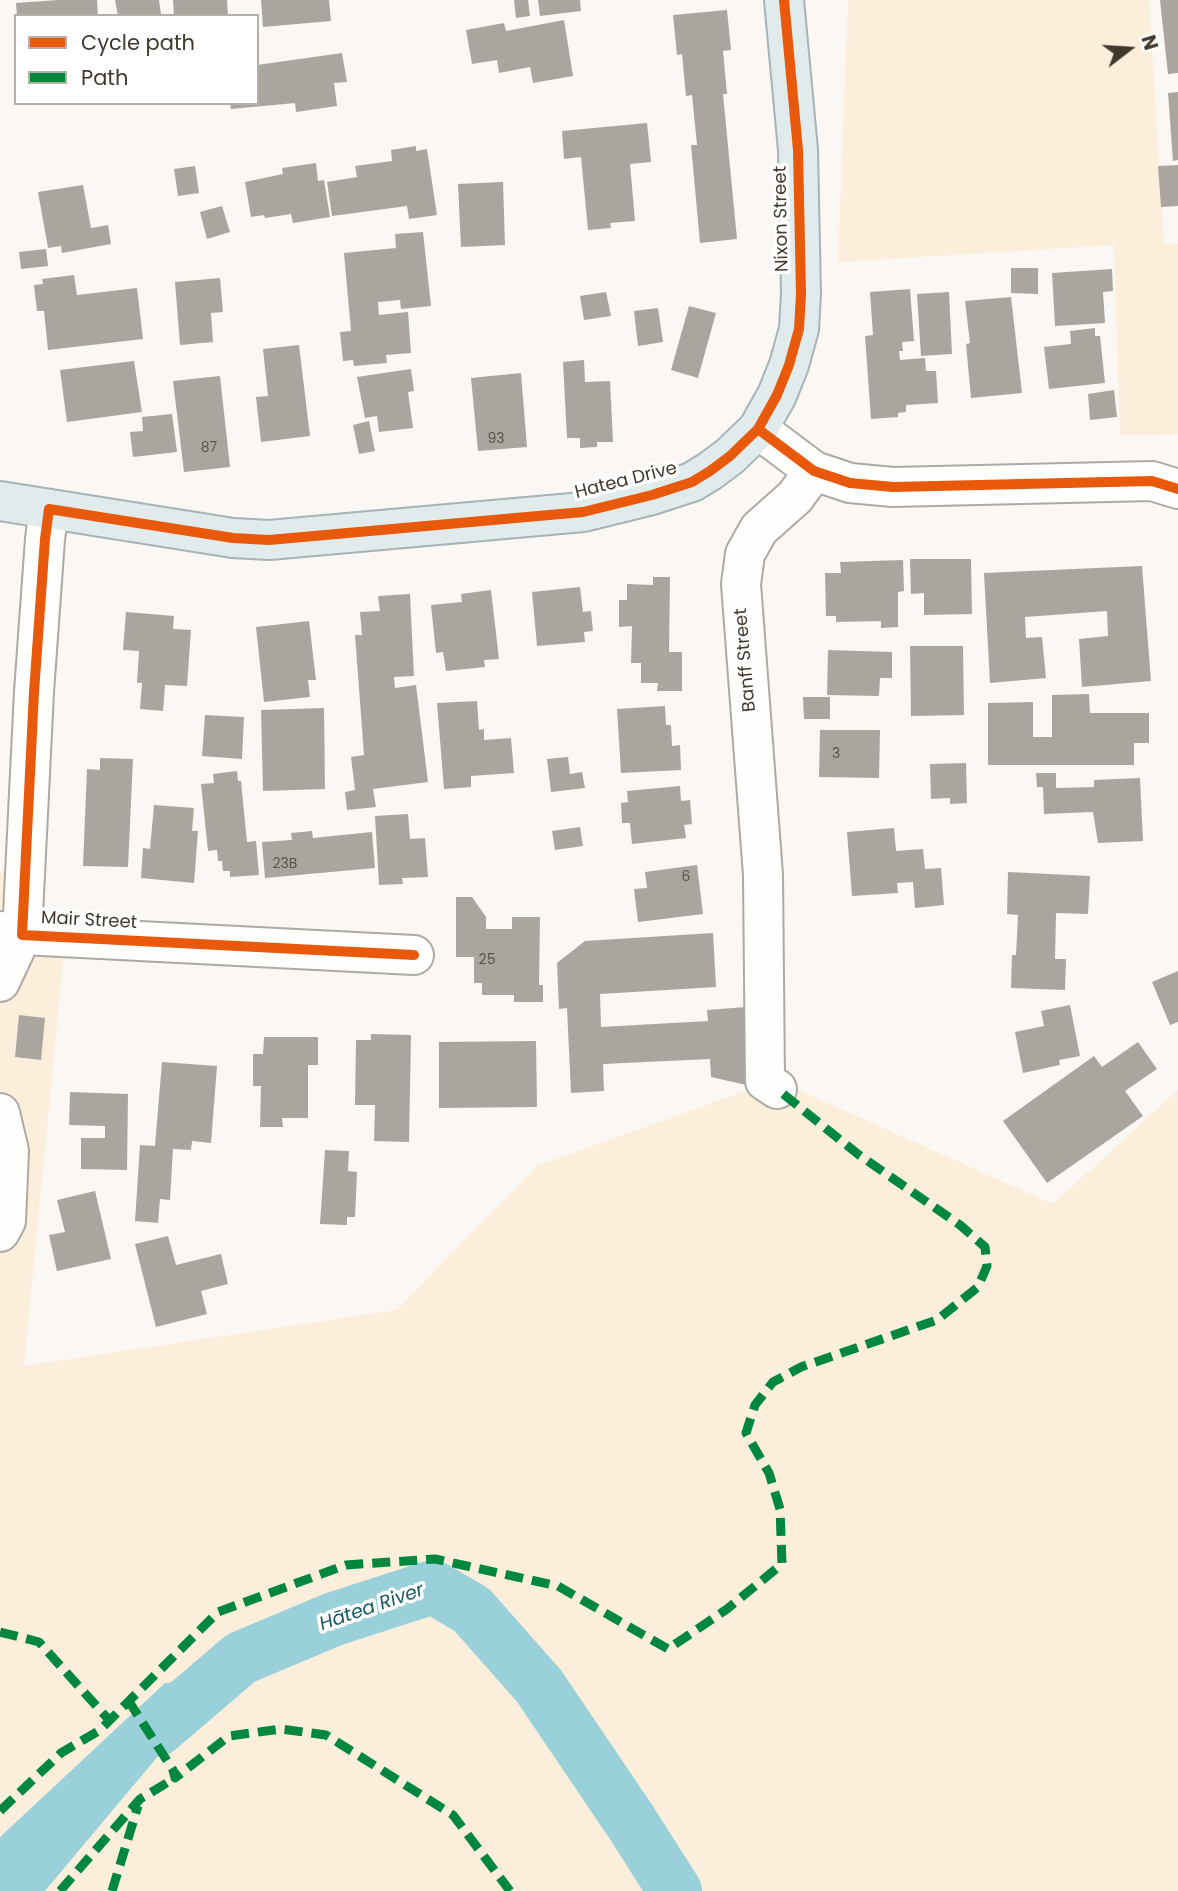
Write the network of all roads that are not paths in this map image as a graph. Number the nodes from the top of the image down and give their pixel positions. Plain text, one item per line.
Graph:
1 (784, 0) edge
2 (758, 429) junction
3 (814, 471) junction
4 (1178, 489) edge
5 (0, 501) edge
6 (49, 509) junction
7 (11, 933) edge
8 (414, 955) dead end
9 (0, 982) edge
10 (778, 1089) dead end
11 (0, 1113) edge
12 (4, 1152) edge
13 (0, 1232) edge

1 - 2 main road, Nixon Street
2 - 3 street
2 - 6 main road, Hatea Drive
3 - 4 street
3 - 10 street, Banff Street
5 - 6 main road, Hatea Drive
6 - 7 street, Mair Street
7 - 8 street, Mair Street
7 - 9 street
11 - 12 street
12 - 13 street

